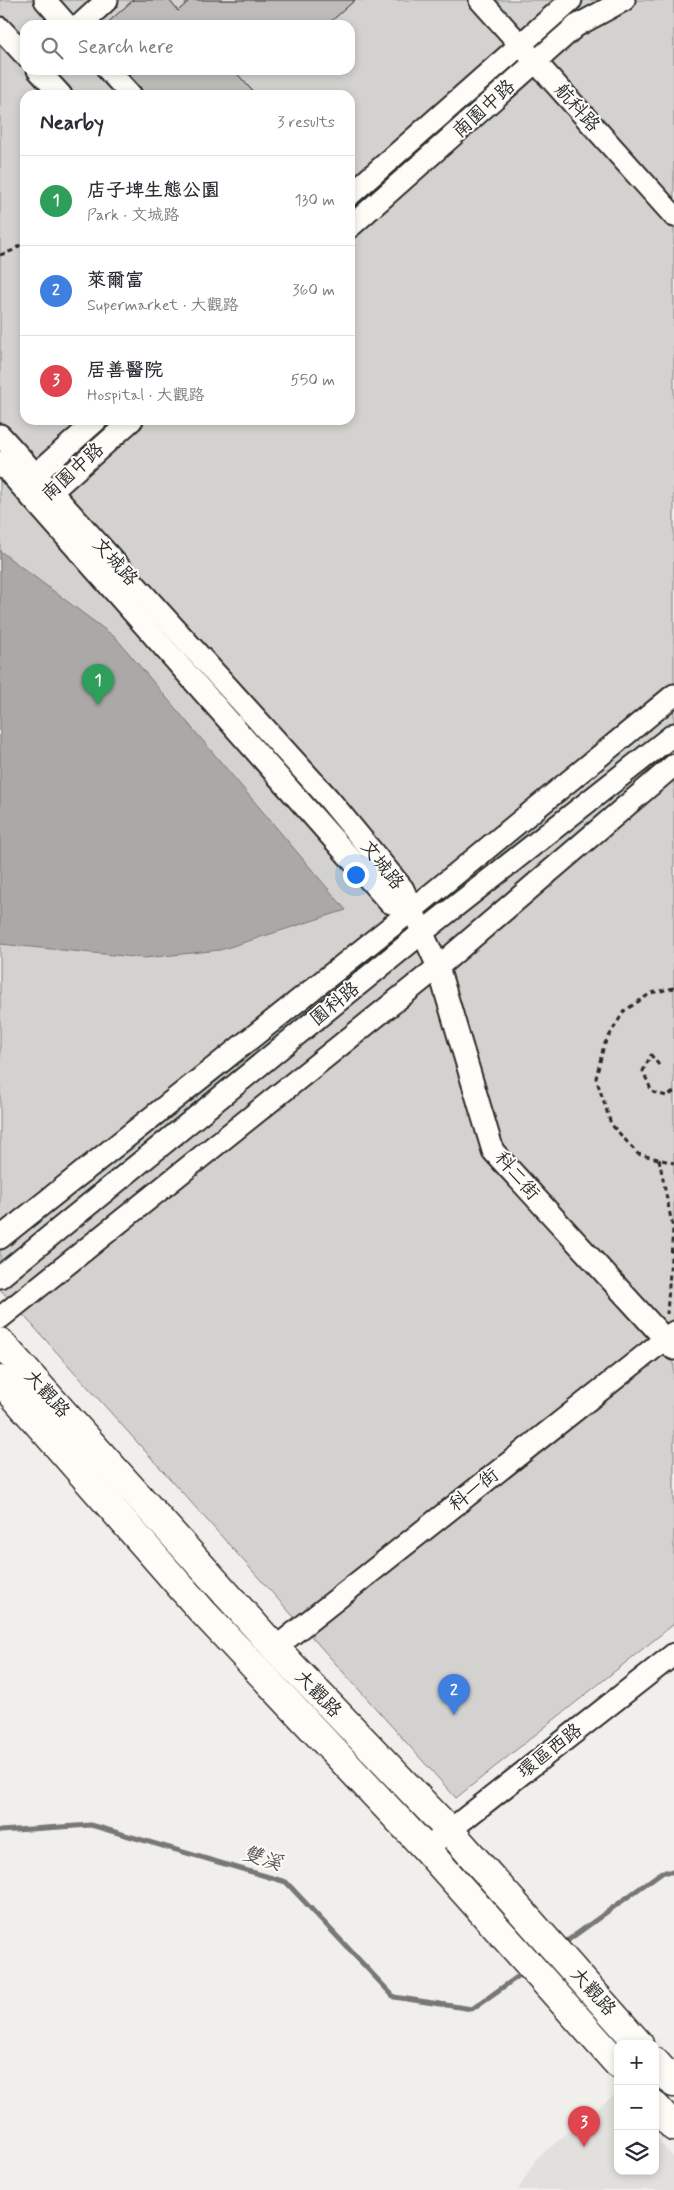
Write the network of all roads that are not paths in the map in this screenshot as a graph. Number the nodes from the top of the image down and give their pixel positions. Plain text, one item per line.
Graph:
1 (45, 0) edge
2 (107, 0) edge
3 (480, 0) edge
4 (571, 0) edge
5 (624, 0) edge
6 (63, 20) edge
7 (85, 20) edge
8 (0, 28) edge
9 (520, 44) junction
10 (20, 50) edge
11 (536, 62) junction
12 (43, 75) edge
13 (113, 75) edge
14 (56, 90) edge
15 (126, 90) edge
16 (355, 191) edge
17 (674, 216) edge
18 (355, 223) edge
19 (91, 425) edge
20 (126, 425) edge
21 (0, 435) edge
22 (0, 462) edge
23 (29, 480) junction
24 (44, 498) junction
25 (674, 695) edge
26 (674, 734) edge
27 (674, 765) edge
28 (412, 910) junction
29 (424, 932) junction
30 (438, 967) junction
31 (0, 1238) edge
32 (0, 1278) edge
33 (0, 1318) edge
34 (671, 1340) edge
35 (0, 1342) edge
36 (0, 1380) edge
37 (274, 1648) junction
38 (674, 1654) edge
39 (449, 1830) junction
40 (426, 1848) junction
41 (635, 2040) edge
42 (614, 2060) edge
43 (659, 2066) edge
44 (674, 2083) edge
45 (659, 2110) edge
46 (674, 2127) edge

1 - 6 street
2 - 7 street
3 - 9 street, 航科路
4 - 9 street, 南園中路
5 - 11 street, 南園中路
8 - 10 street
9 - 11 street, 航科路
9 - 16 street, 南園中路
11 - 17 street, 航科路
11 - 18 street, 南園中路
12 - 14 street
13 - 15 street
19 - 23 street, 南園中路
20 - 24 street, 南園中路
21 - 23 street, 文城路
22 - 23 street, 文城路
23 - 24 street, 文城路
24 - 28 street, 文城路
25 - 28 street
26 - 29 street, 園科路
27 - 30 street
28 - 29 street, 科二街
28 - 31 street
29 - 30 street, 科二街
29 - 32 street, 園科路
30 - 33 street
30 - 34 street, 科二街
34 - 37 street, 科一街
35 - 37 main road, 大觀路
36 - 40 main road, 大觀路
37 - 39 main road, 大觀路
38 - 39 street, 環區西路
39 - 40 street, 環區西路
39 - 41 main road, 大觀路
40 - 42 main road, 大觀路
43 - 44 main road
45 - 46 main road

